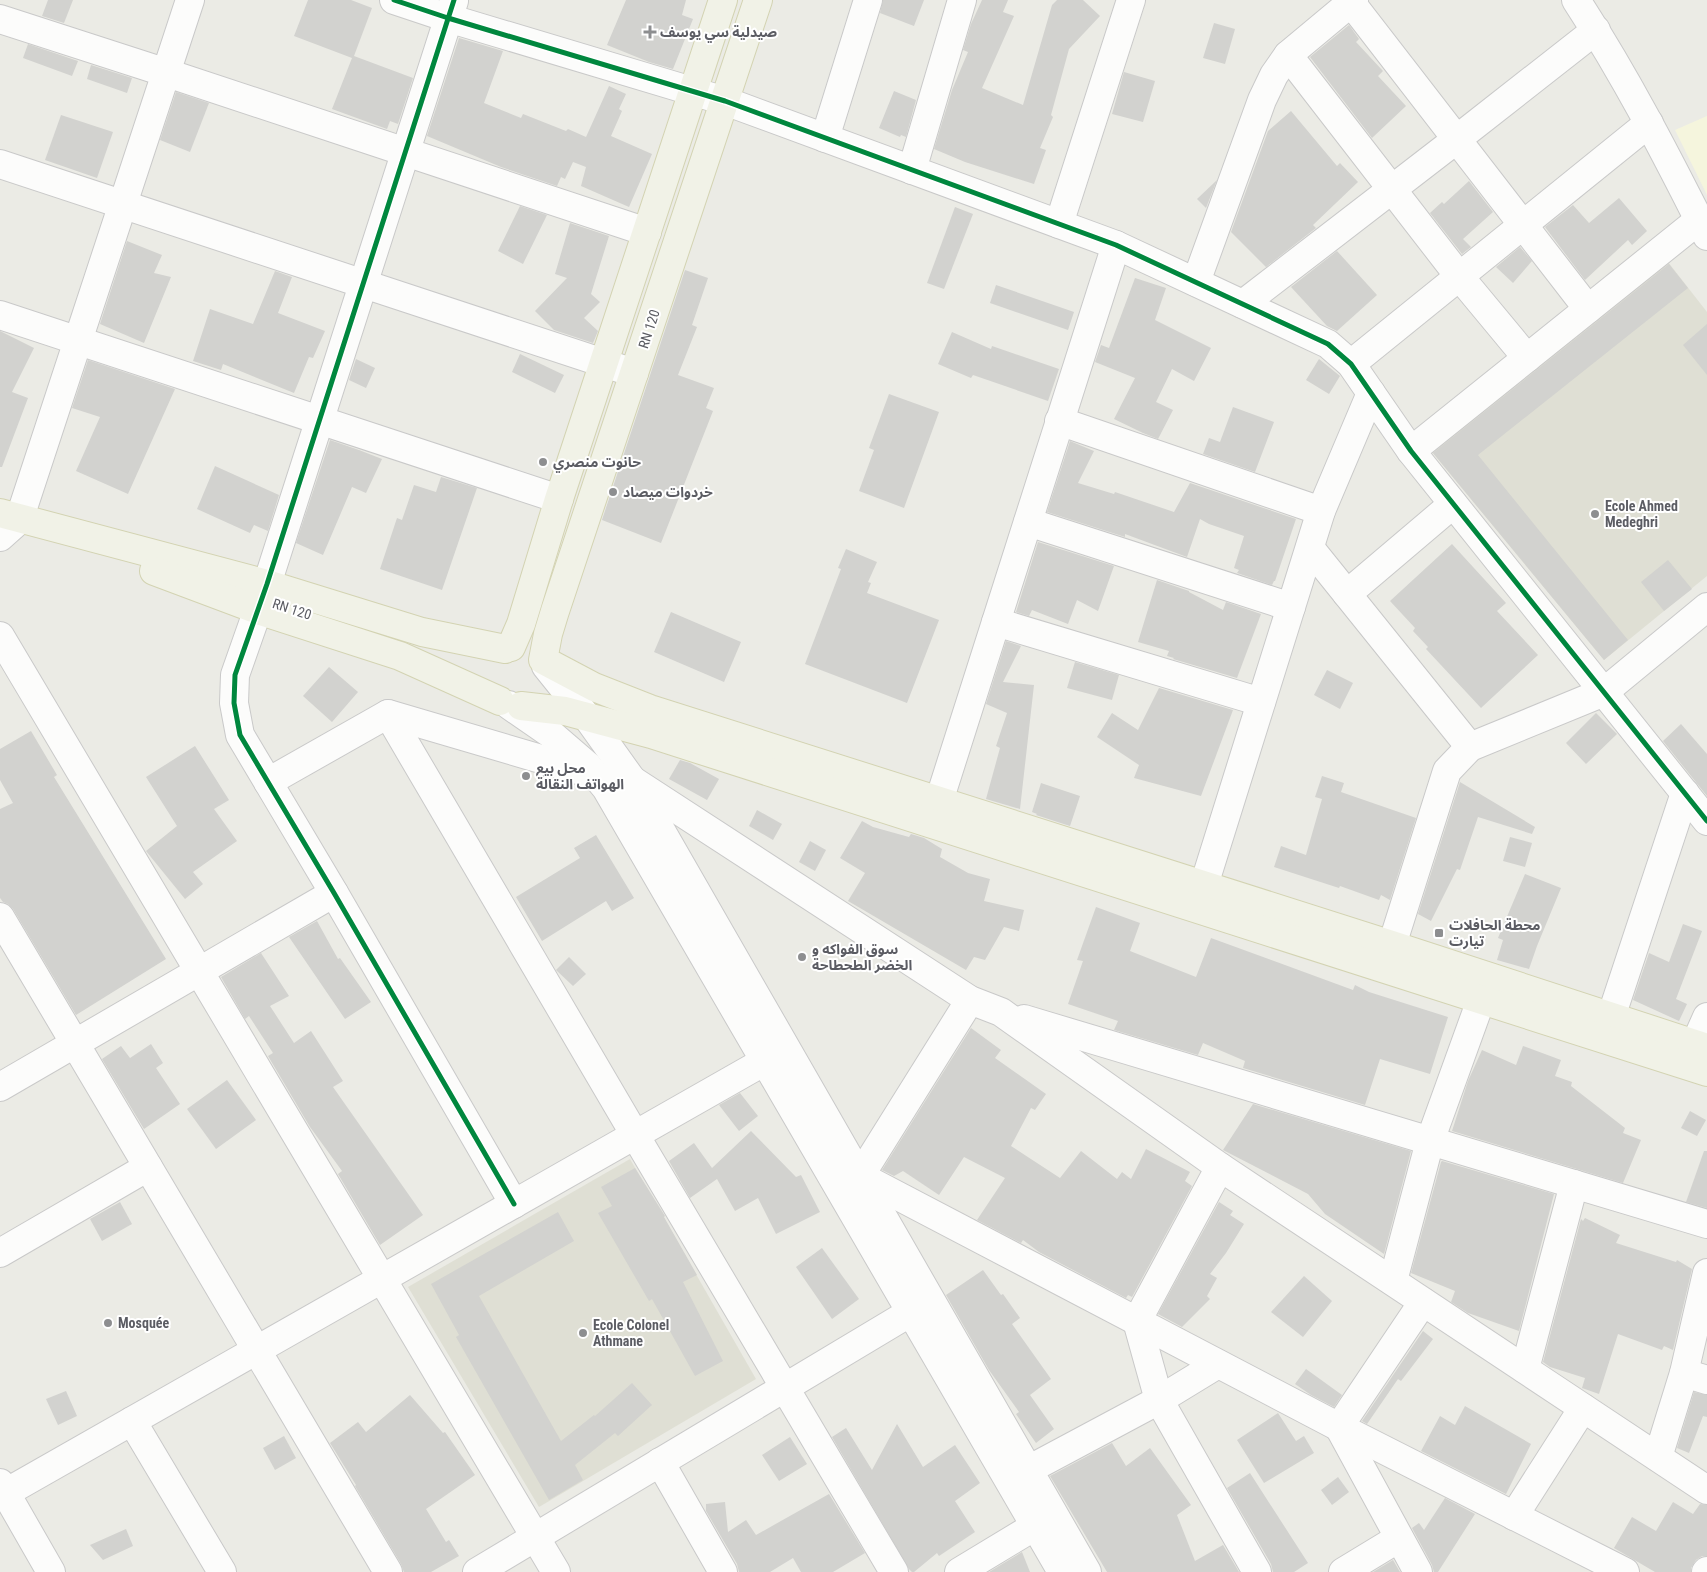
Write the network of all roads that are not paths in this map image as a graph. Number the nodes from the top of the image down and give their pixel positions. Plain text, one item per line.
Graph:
1 (190, 0) edge
2 (394, 0) edge
3 (723, 0) edge
4 (758, 0) edge
5 (868, 0) edge
6 (962, 0) edge
7 (1131, 0) edge
8 (1576, 0) edge
9 (1352, 1) edge
10 (451, 9) edge
11 (0, 19) edge
12 (1596, 30) junction
13 (1288, 55) junction
14 (167, 72) junction
15 (693, 92) junction
16 (725, 101) junction
17 (1649, 123) junction
18 (825, 138) junction
19 (1457, 139) junction
20 (406, 151) junction
21 (0, 164) edge
22 (912, 170) junction
23 (1391, 190) junction
24 (124, 206) junction
25 (1059, 224) junction
26 (1523, 224) junction
27 (1703, 228) edge
28 (647, 232) junction
29 (1116, 244) junction
30 (1459, 276) junction
31 (1196, 282) junction
32 (363, 284) junction
33 (1243, 304) junction
34 (1588, 309) junction
35 (0, 315) edge
36 (78, 341) junction
37 (1527, 358) junction
38 (604, 363) junction
39 (1351, 364) junction
40 (634, 372) junction
41 (1370, 393) junction
42 (319, 420) junction
43 (1060, 421) junction
44 (1411, 451) junction
45 (559, 499) junction
46 (1453, 504) junction
47 (1321, 511) junction
48 (1028, 522) junction
49 (6, 523) edge
50 (1310, 548) junction
51 (267, 584) junction
52 (1347, 594) junction
53 (1291, 607) junction
54 (258, 610) junction
55 (1703, 620) edge
56 (996, 622) junction
57 (0, 636) edge
58 (508, 648) junction
59 (545, 663) junction
60 (1604, 692) junction
61 (1261, 702) junction
62 (510, 704) junction
63 (388, 714) junction
64 (587, 717) junction
65 (1470, 746) junction
66 (596, 776) junction
67 (632, 780) junction
68 (268, 782) junction
69 (1685, 793) junction
70 (939, 801) junction
71 (1707, 821) edge
72 (1204, 886) junction
73 (334, 893) junction
74 (0, 917) edge
75 (1392, 945) junction
76 (199, 972) junction
77 (970, 1000) junction
78 (1481, 1000) junction
79 (1000, 1012) junction
80 (1611, 1017) junction
81 (1707, 1017) edge
82 (75, 1044) junction
83 (1701, 1046) edge
84 (765, 1062) junction
85 (1707, 1072) edge
86 (0, 1087) edge
87 (635, 1135) junction
88 (1430, 1141) junction
89 (148, 1166) junction
90 (1220, 1167) junction
91 (860, 1176) junction
92 (1574, 1184) junction
93 (514, 1204) junction
94 (1707, 1224) edge
95 (0, 1253) edge
96 (1707, 1273) edge
97 (381, 1279) junction
98 (1392, 1281) junction
99 (1423, 1302) junction
100 (911, 1312) junction
101 (1137, 1321) junction
102 (256, 1350) junction
103 (1218, 1364) junction
104 (1525, 1369) junction
105 (1696, 1377) edge
106 (784, 1388) junction
107 (1159, 1400) junction
108 (1582, 1408) junction
109 (132, 1421) junction
110 (1339, 1427) junction
111 (1658, 1457) junction
112 (660, 1462) junction
113 (1028, 1470) junction
114 (2, 1490) edge
115 (1707, 1490) edge
116 (1514, 1516) junction
117 (1045, 1521) junction
118 (535, 1537) junction
119 (1399, 1538) junction
120 (51, 1572) edge
121 (222, 1572) edge
122 (388, 1572) edge
123 (477, 1572) edge
124 (556, 1572) edge
125 (723, 1572) edge
126 (894, 1572) edge
127 (959, 1572) edge
128 (1062, 1572) edge
129 (1087, 1572) edge
130 (1257, 1572) edge
131 (1343, 1572) edge
132 (1418, 1572) edge
133 (1625, 1572) edge

1 - 14 street
2 - 10 street
3 - 15 main road
4 - 16 main road, RN 120
5 - 18 street
6 - 22 street
7 - 25 street
8 - 12 street
9 - 13 street
9 - 19 street
10 - 15 street
10 - 20 street
11 - 14 street
12 - 17 street
12 - 19 street
13 - 23 street
13 - 31 street
14 - 20 street
14 - 24 street
15 - 16 street
15 - 28 main road
16 - 18 street
16 - 40 main road, RN 120
17 - 26 street
17 - 27 street
18 - 22 street
19 - 23 street
19 - 26 street
20 - 28 street
20 - 32 street
21 - 24 street
22 - 25 street
23 - 30 street
23 - 33 street
24 - 32 street
24 - 36 street
25 - 29 street
26 - 30 street
26 - 34 street
27 - 34 street
28 - 38 main road
29 - 31 street
29 - 43 street
30 - 37 street
30 - 39 street
31 - 33 street
32 - 38 street
32 - 42 street
33 - 39 street
34 - 37 street
35 - 36 street
36 - 42 street
36 - 49 street
37 - 44 street
38 - 40 street
38 - 45 main road
39 - 41 street
40 - 59 main road, RN 120
41 - 44 street
41 - 47 street
42 - 45 street
42 - 51 street
43 - 47 street
43 - 48 street
44 - 46 street
45 - 58 main road
46 - 52 street
46 - 60 street
47 - 50 street
48 - 53 street
48 - 56 street
49 - 51 main road, RN 120
49 - 54 main road, RN 120
50 - 52 street
50 - 53 street
51 - 54 street
51 - 58 main road, RN 120
52 - 65 street
53 - 61 street
54 - 62 main road, RN 120
54 - 68 street
55 - 60 street
56 - 61 street
56 - 70 street
57 - 76 street
58 - 59 main road
58 - 62 main road
59 - 62 main road
59 - 64 street
59 - 70 main road
60 - 65 street
60 - 69 street
61 - 72 street
62 - 64 main road, RN 120
62 - 66 street
63 - 66 street
63 - 68 street
63 - 87 street
64 - 67 street
64 - 78 main road, RN 120
65 - 75 street
66 - 84 street
67 - 77 street
67 - 91 street
68 - 73 street
69 - 71 street
69 - 80 street
70 - 72 main road
72 - 75 main road
73 - 76 street
73 - 93 street
74 - 82 street
75 - 80 main road
76 - 82 street
76 - 97 street
77 - 79 street
77 - 91 street
78 - 85 main road, RN 120
78 - 88 street
79 - 88 street
79 - 90 street
80 - 83 main road
81 - 83 street
82 - 86 street
82 - 89 street
84 - 87 street
84 - 100 street
87 - 93 street
87 - 106 street
88 - 92 street
88 - 98 street
89 - 95 street
89 - 102 street
90 - 98 street
90 - 101 street
91 - 101 street
91 - 113 street
92 - 94 street
92 - 104 street
93 - 97 street
96 - 105 street
97 - 102 street
97 - 118 street
98 - 99 street
99 - 104 street
99 - 110 street
100 - 106 street
100 - 117 street
101 - 103 street
101 - 107 street
102 - 109 street
102 - 122 street
103 - 107 street
103 - 110 street
104 - 108 street
105 - 111 street
106 - 112 street
106 - 126 street
107 - 113 street
107 - 130 street
108 - 111 street
108 - 116 street
109 - 114 street
109 - 121 street
110 - 116 street
110 - 119 street
111 - 115 street
112 - 118 street
112 - 125 street
113 - 117 street
114 - 120 street
116 - 133 street
117 - 127 street
117 - 128 street
117 - 129 street
118 - 123 street
118 - 124 street
119 - 131 street
119 - 132 street

